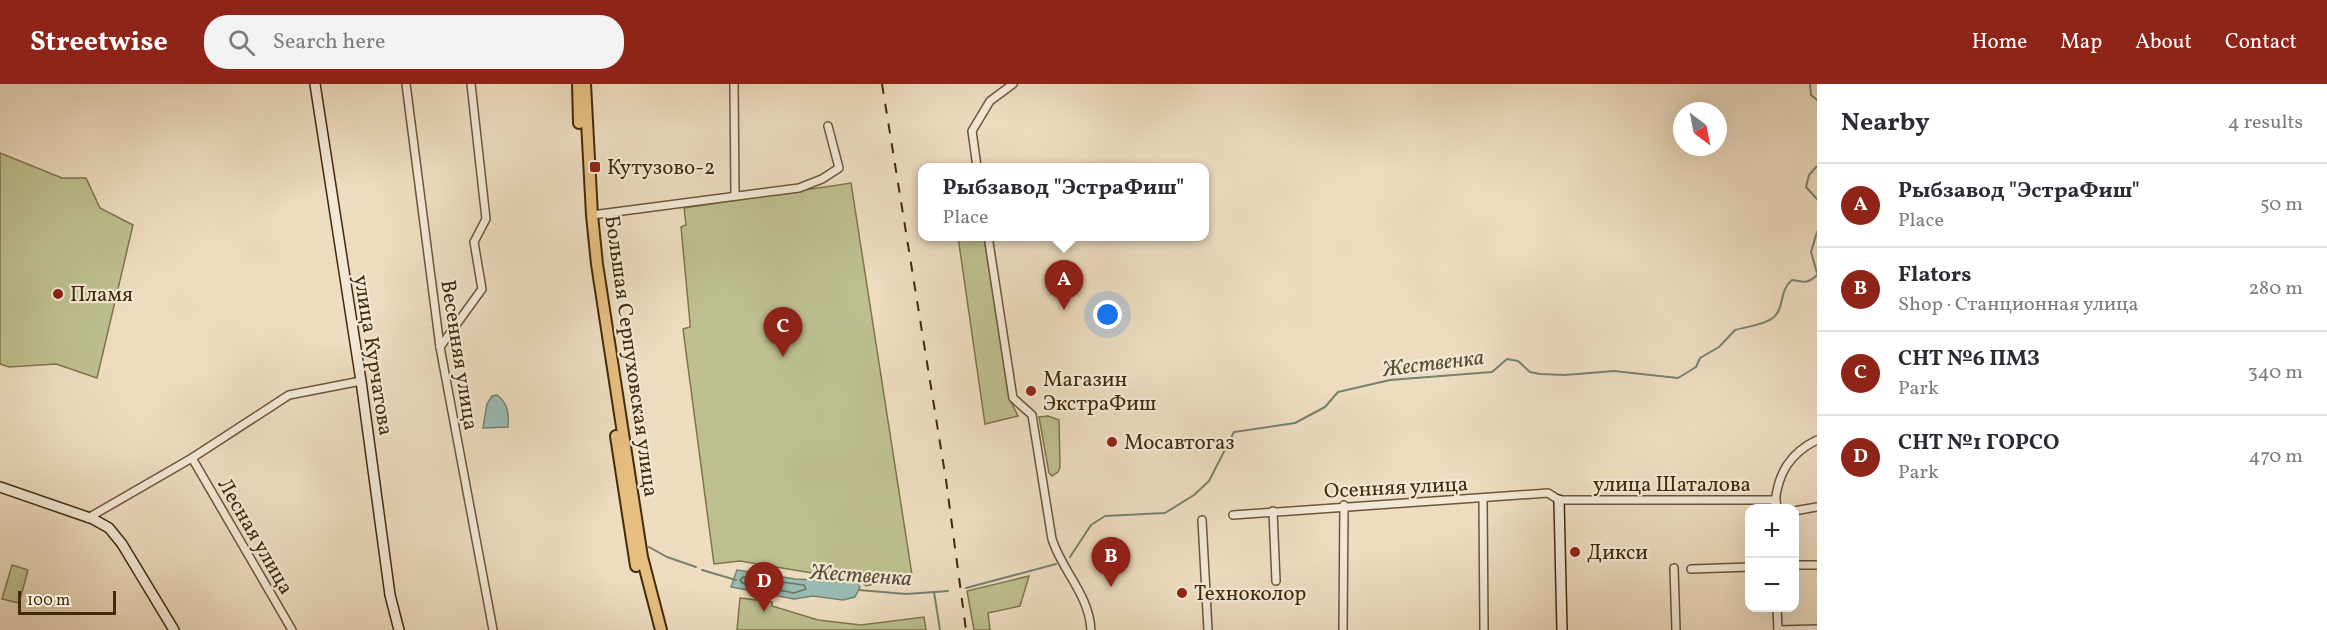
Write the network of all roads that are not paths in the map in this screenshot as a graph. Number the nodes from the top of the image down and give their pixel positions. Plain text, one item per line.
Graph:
1 (315, 84) edge
2 (406, 84) edge
3 (471, 84) edge
4 (578, 84) edge
5 (585, 84) edge
6 (734, 84) edge
7 (1013, 84) edge
8 (828, 126) dead end
9 (976, 163) edge
10 (735, 195) junction
11 (592, 215) junction
12 (989, 241) edge
13 (440, 347) junction
14 (361, 381) junction
15 (1817, 440) edge
16 (192, 458) junction
17 (0, 486) edge
18 (1483, 498) junction
19 (1559, 500) junction
20 (1776, 500) junction
21 (1776, 504) edge
22 (1344, 506) junction
23 (1817, 507) edge
24 (1799, 510) edge
25 (1274, 511) junction
26 (1233, 515) dead end
27 (88, 518) junction
28 (1202, 520) dead end
29 (1799, 565) edge
30 (1817, 565) edge
31 (1745, 567) edge
32 (1674, 568) dead end
33 (1691, 569) dead end
34 (1276, 581) dead end
35 (1777, 612) edge
36 (1817, 629) edge
37 (174, 630) edge
38 (292, 630) edge
39 (399, 630) edge
40 (493, 630) edge
41 (654, 630) edge
42 (661, 630) edge
43 (1090, 630) edge
44 (1208, 630) edge
45 (1343, 630) edge
46 (1484, 630) edge
47 (1562, 630) edge
48 (1676, 630) edge
49 (1778, 630) edge

1 - 14 street, улица Курчатова
2 - 13 street, Весенняя улица
3 - 13 street
4 - 41 main road, Большая Серпуховская улица
5 - 11 main road, Большая Серпуховская улица
6 - 10 street
7 - 9 street
8 - 10 street
10 - 11 street
11 - 42 main road, Большая Серпуховская улица
12 - 43 street
13 - 40 street, Весенняя улица
14 - 16 street
14 - 39 street, улица Курчатова
15 - 20 street
16 - 27 street
16 - 38 street, Лесная улица
17 - 27 street
18 - 19 street, Осенняя улица
18 - 22 street, Осенняя улица
18 - 46 street
19 - 20 street, улица Шаталова
19 - 47 street
20 - 21 street
22 - 25 street, Осенняя улица
22 - 45 street
23 - 24 street
25 - 26 street, Осенняя улица
25 - 34 street
27 - 37 street
28 - 44 street
29 - 30 street
31 - 33 street
32 - 48 street
35 - 49 street
36 - 49 street

